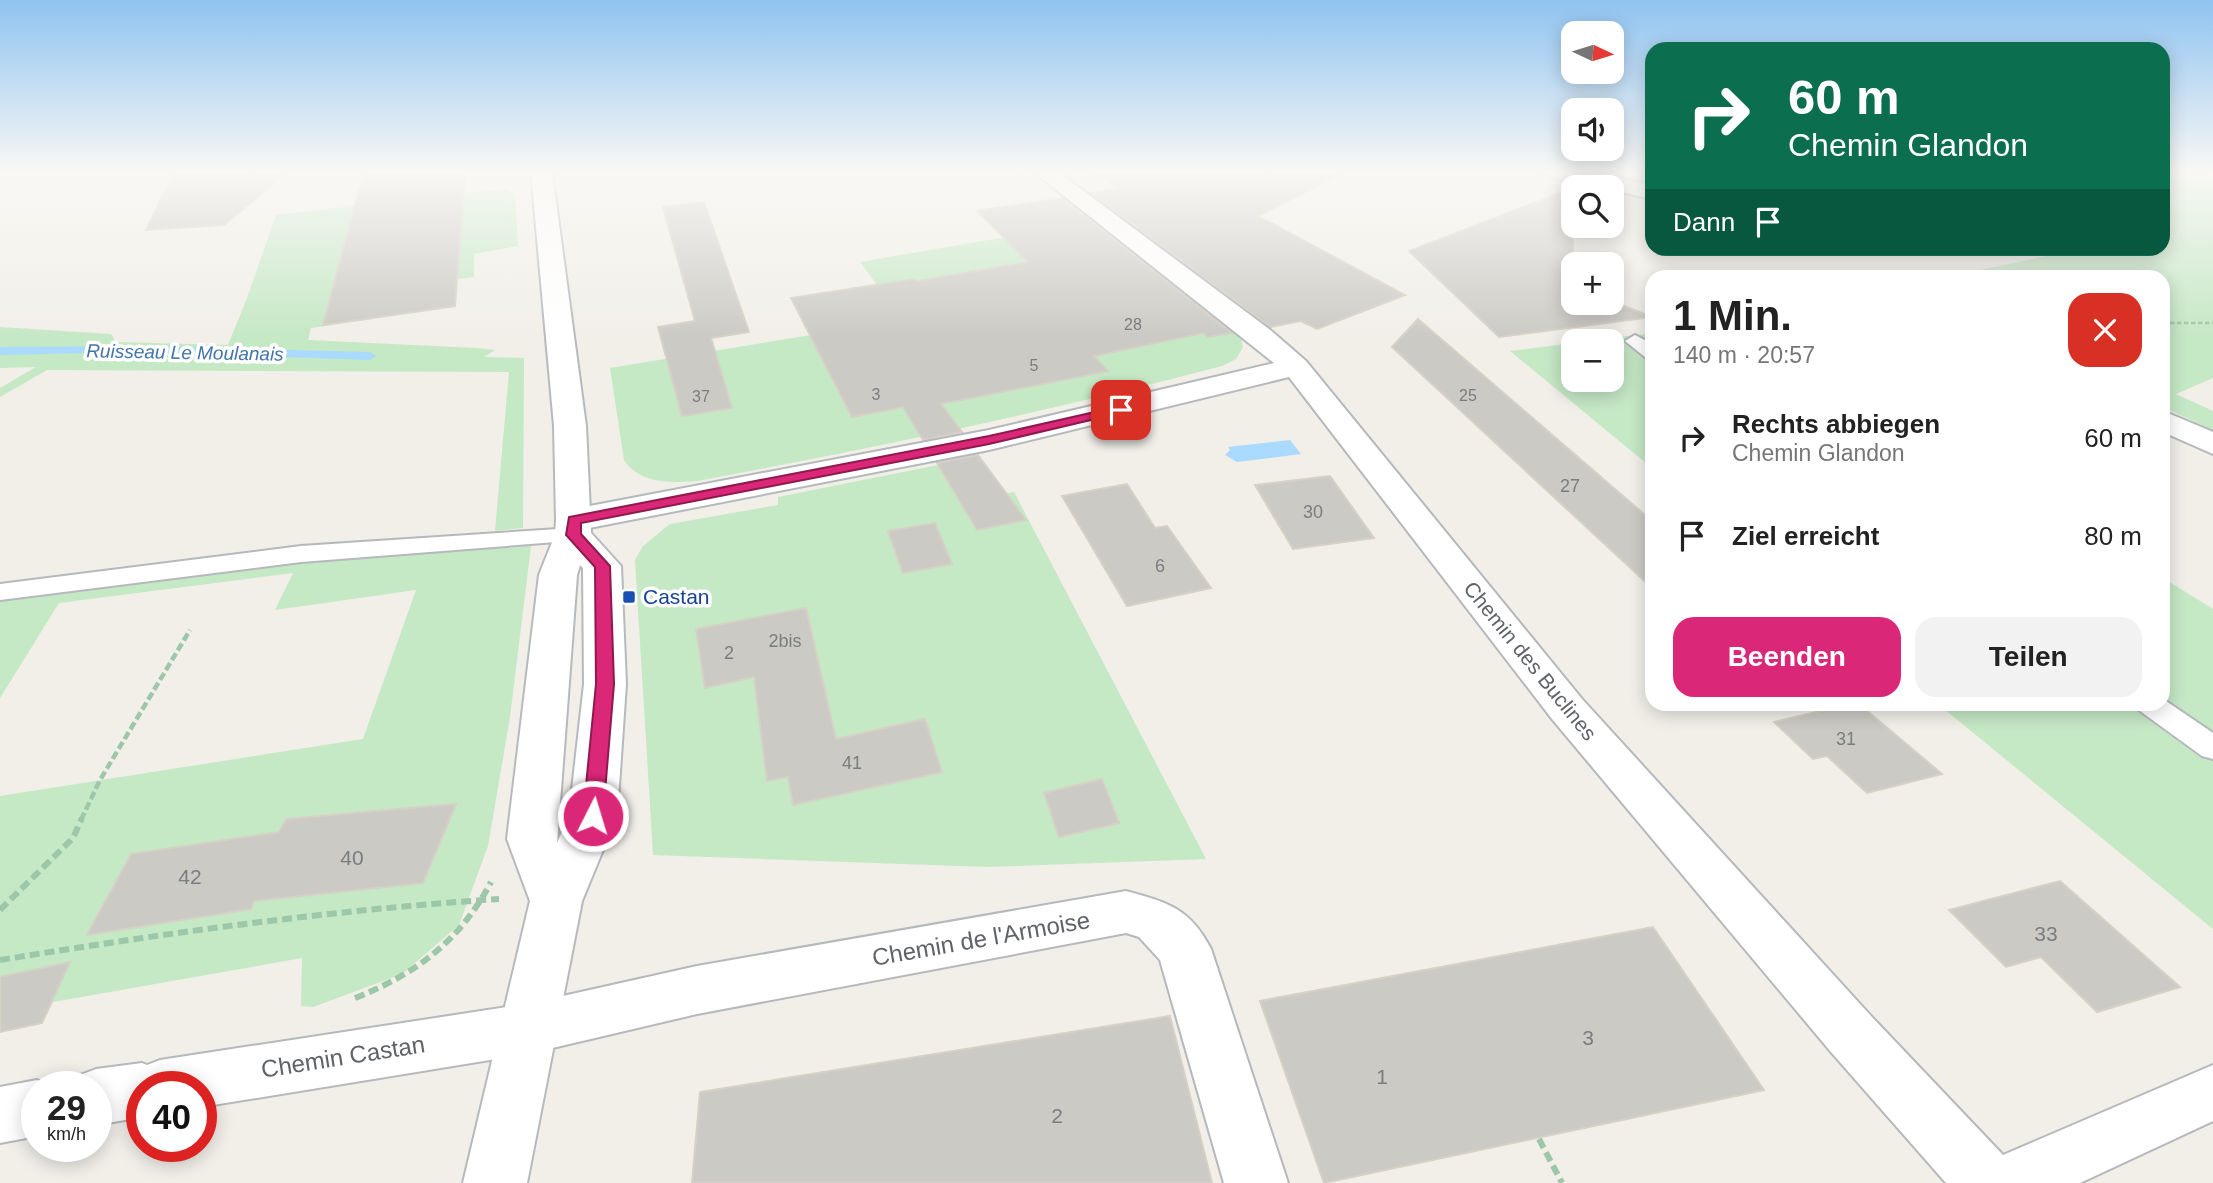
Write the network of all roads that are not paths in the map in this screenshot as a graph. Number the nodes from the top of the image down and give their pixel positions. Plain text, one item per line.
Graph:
1 (547, 227) edge
2 (1117, 227) edge
3 (1635, 341) dead end
4 (1645, 348) edge
5 (1296, 367) junction
6 (2170, 423) edge
7 (2213, 444) edge
8 (574, 527) junction
9 (0, 592) edge
10 (2160, 711) edge
11 (2213, 748) edge
12 (556, 901) junction
13 (527, 1029) junction
14 (217, 1078) edge
15 (2213, 1092) edge
16 (21, 1111) edge
17 (0, 1115) edge
18 (495, 1183) edge
19 (1256, 1183) edge
20 (1987, 1183) edge
21 (2011, 1183) edge

1 - 8 street
2 - 5 street, Chemin des Buclines
3 - 4 lane
5 - 8 street
5 - 20 street, Chemin des Buclines
6 - 7 street
8 - 9 lane
8 - 12 street
8 - 12 street
10 - 11 lane
12 - 13 street
13 - 14 street, Chemin Castan
13 - 18 street
13 - 19 street, Chemin de l'Armoise
15 - 21 street
16 - 17 street

